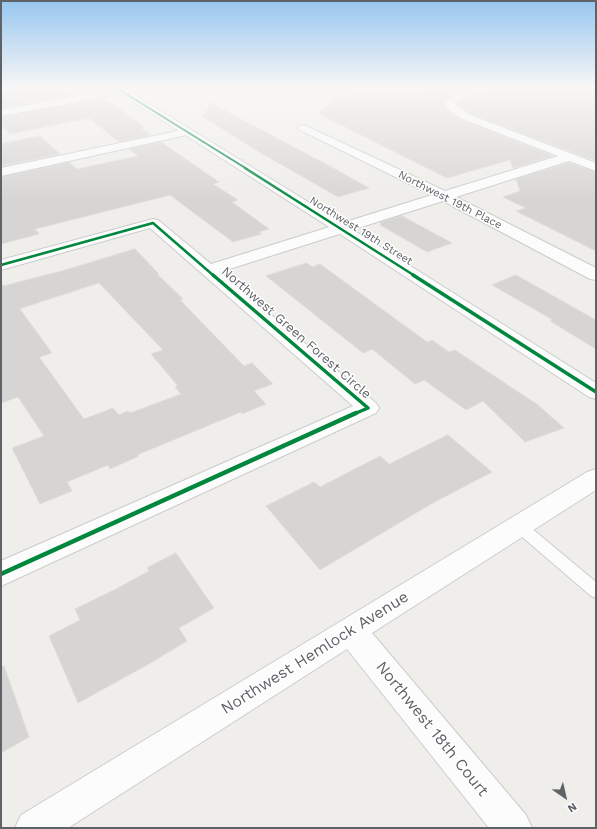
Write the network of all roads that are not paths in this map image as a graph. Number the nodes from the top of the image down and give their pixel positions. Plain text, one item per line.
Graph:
1 (177, 126) edge
2 (489, 126) edge
3 (304, 128) dead end
4 (187, 132) junction
5 (569, 157) junction
6 (596, 167) edge
7 (1, 172) edge
8 (444, 196) junction
9 (342, 229) junction
10 (1, 265) edge
11 (209, 270) junction
12 (596, 275) edge
13 (596, 392) edge
14 (596, 478) edge
15 (519, 526) junction
16 (1, 574) edge
17 (596, 591) edge
18 (351, 631) junction
19 (34, 828) edge
20 (513, 828) edge

1 - 4 street, Northwest 19th Street
2 - 5 street
3 - 8 street, Northwest 19th Place
4 - 7 street
4 - 9 street, Northwest 19th Street
5 - 6 street
5 - 8 street
8 - 9 street
8 - 12 street, Northwest 19th Place
9 - 11 street
9 - 13 street, Northwest 19th Street
10 - 11 street, Northwest Green Forest Circle
11 - 16 street, Northwest Green Forest Circle
14 - 15 street, Northwest Hemlock Avenue
15 - 17 lane
15 - 18 street, Northwest Hemlock Avenue
18 - 19 street, Northwest Hemlock Avenue
18 - 20 street, Northwest 18th Court

